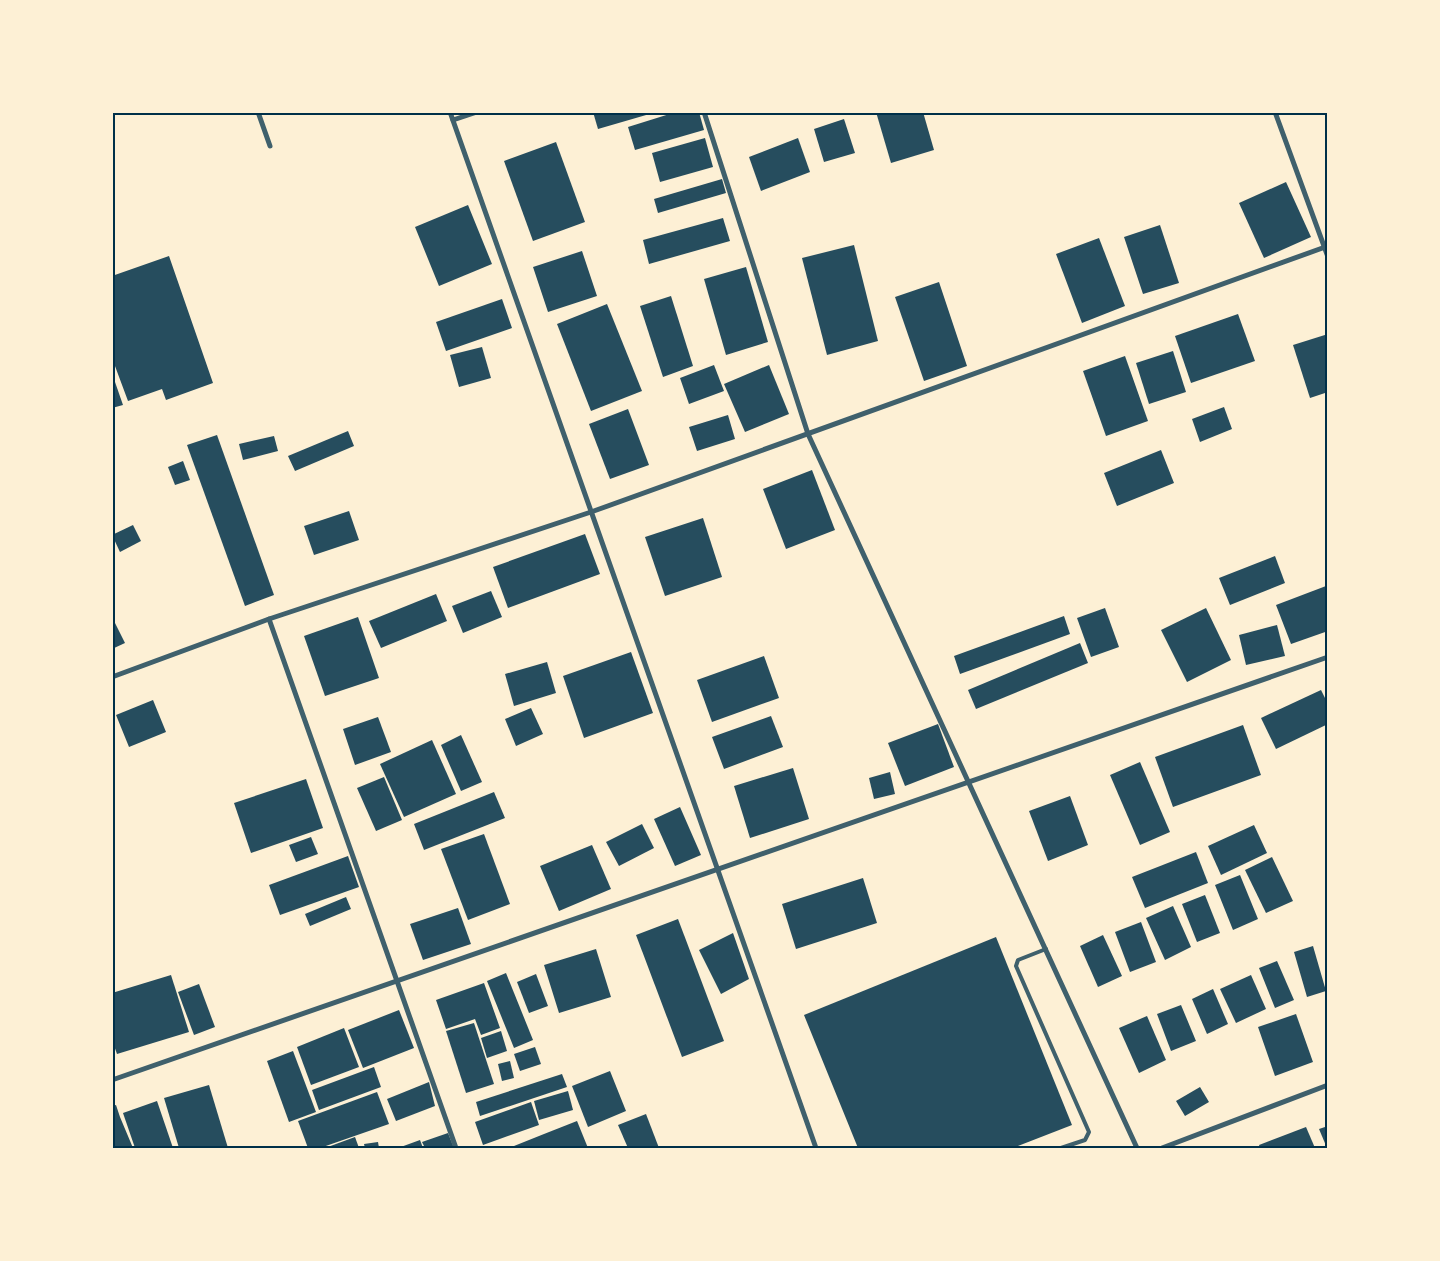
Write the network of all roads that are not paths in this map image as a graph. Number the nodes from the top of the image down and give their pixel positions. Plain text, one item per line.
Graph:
1 (258, 112) edge
2 (450, 112) edge
3 (477, 112) edge
4 (704, 112) edge
5 (1275, 112) edge
6 (452, 120) junction
7 (270, 146) dead end
8 (1326, 247) edge
9 (1328, 256) edge
10 (808, 434) junction
11 (591, 512) junction
12 (269, 619) junction
13 (1328, 657) edge
14 (112, 677) edge
15 (970, 781) junction
16 (717, 870) junction
17 (1046, 949) junction
18 (398, 981) junction
19 (112, 1080) edge
20 (1328, 1085) edge
21 (456, 1148) edge
22 (816, 1148) edge
23 (1061, 1148) edge
24 (1137, 1148) edge
25 (1162, 1148) edge

1 - 7 street
2 - 6 street
3 - 6 street
4 - 10 street
5 - 8 street
6 - 11 street
8 - 9 street
8 - 10 street
10 - 11 street
10 - 15 street
11 - 12 street
11 - 16 street
12 - 14 street
12 - 18 street
13 - 15 street
15 - 16 street
15 - 17 street
16 - 18 street
16 - 22 street
17 - 23 lane
17 - 24 street
18 - 19 street
18 - 21 street
20 - 25 street

